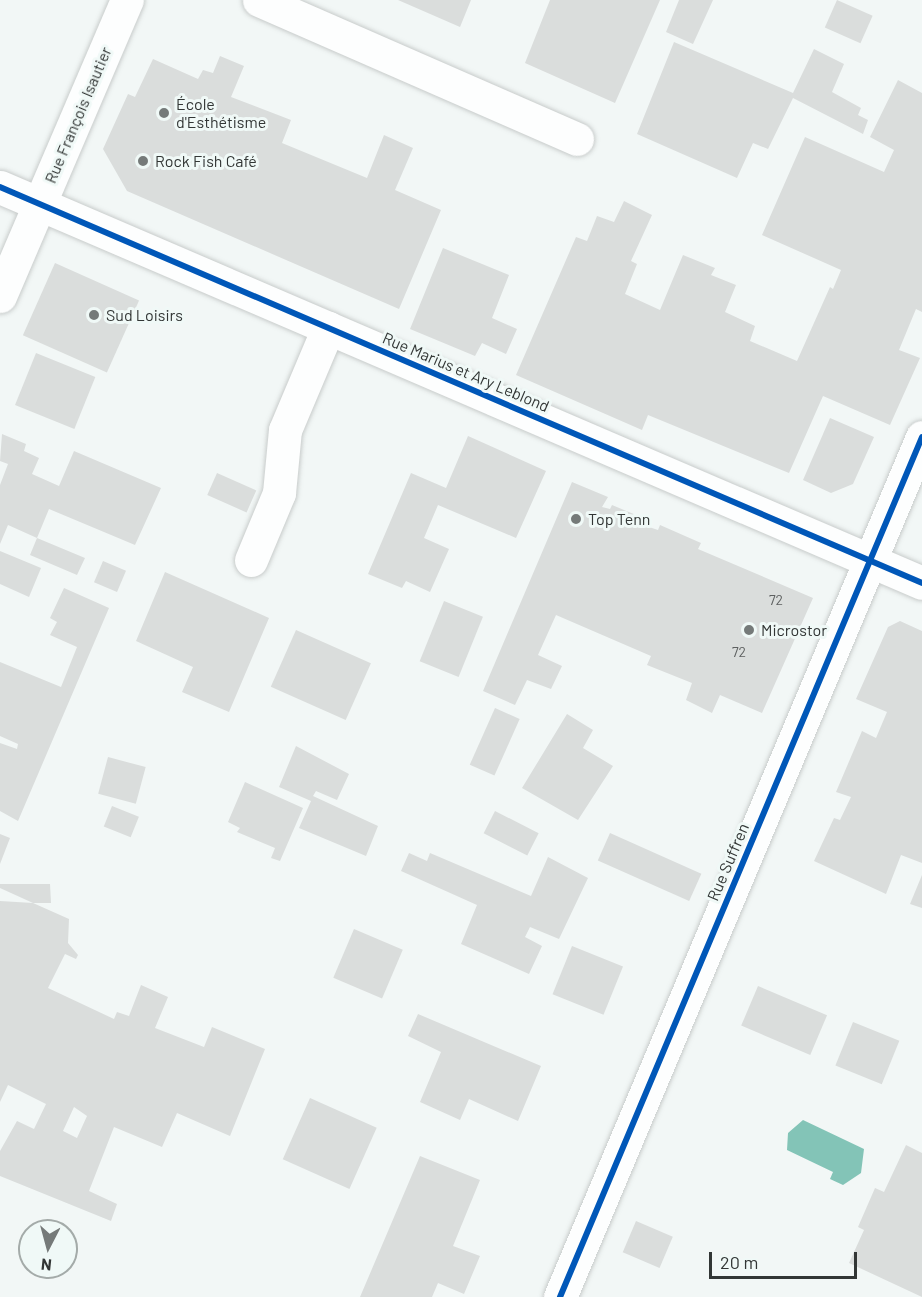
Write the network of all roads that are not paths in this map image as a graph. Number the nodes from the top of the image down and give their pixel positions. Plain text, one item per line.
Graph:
1 (127, 0) edge
2 (259, 0) edge
3 (577, 139) dead end
4 (0, 187) edge
5 (39, 204) junction
6 (0, 296) edge
7 (328, 328) junction
8 (922, 437) edge
9 (251, 560) dead end
10 (869, 560) junction
11 (922, 583) edge
12 (560, 1297) edge

1 - 5 street, Rue François Isautier
2 - 3 street
4 - 5 street, Rue Marius et Ary Leblond
5 - 6 street, Rue François Isautier
5 - 7 street, Rue Marius et Ary Leblond
7 - 9 street
7 - 10 street, Rue Marius et Ary Leblond
8 - 10 street, Rue Suffren
10 - 11 street, Rue Marius et Ary Leblond
10 - 12 street, Rue Suffren

